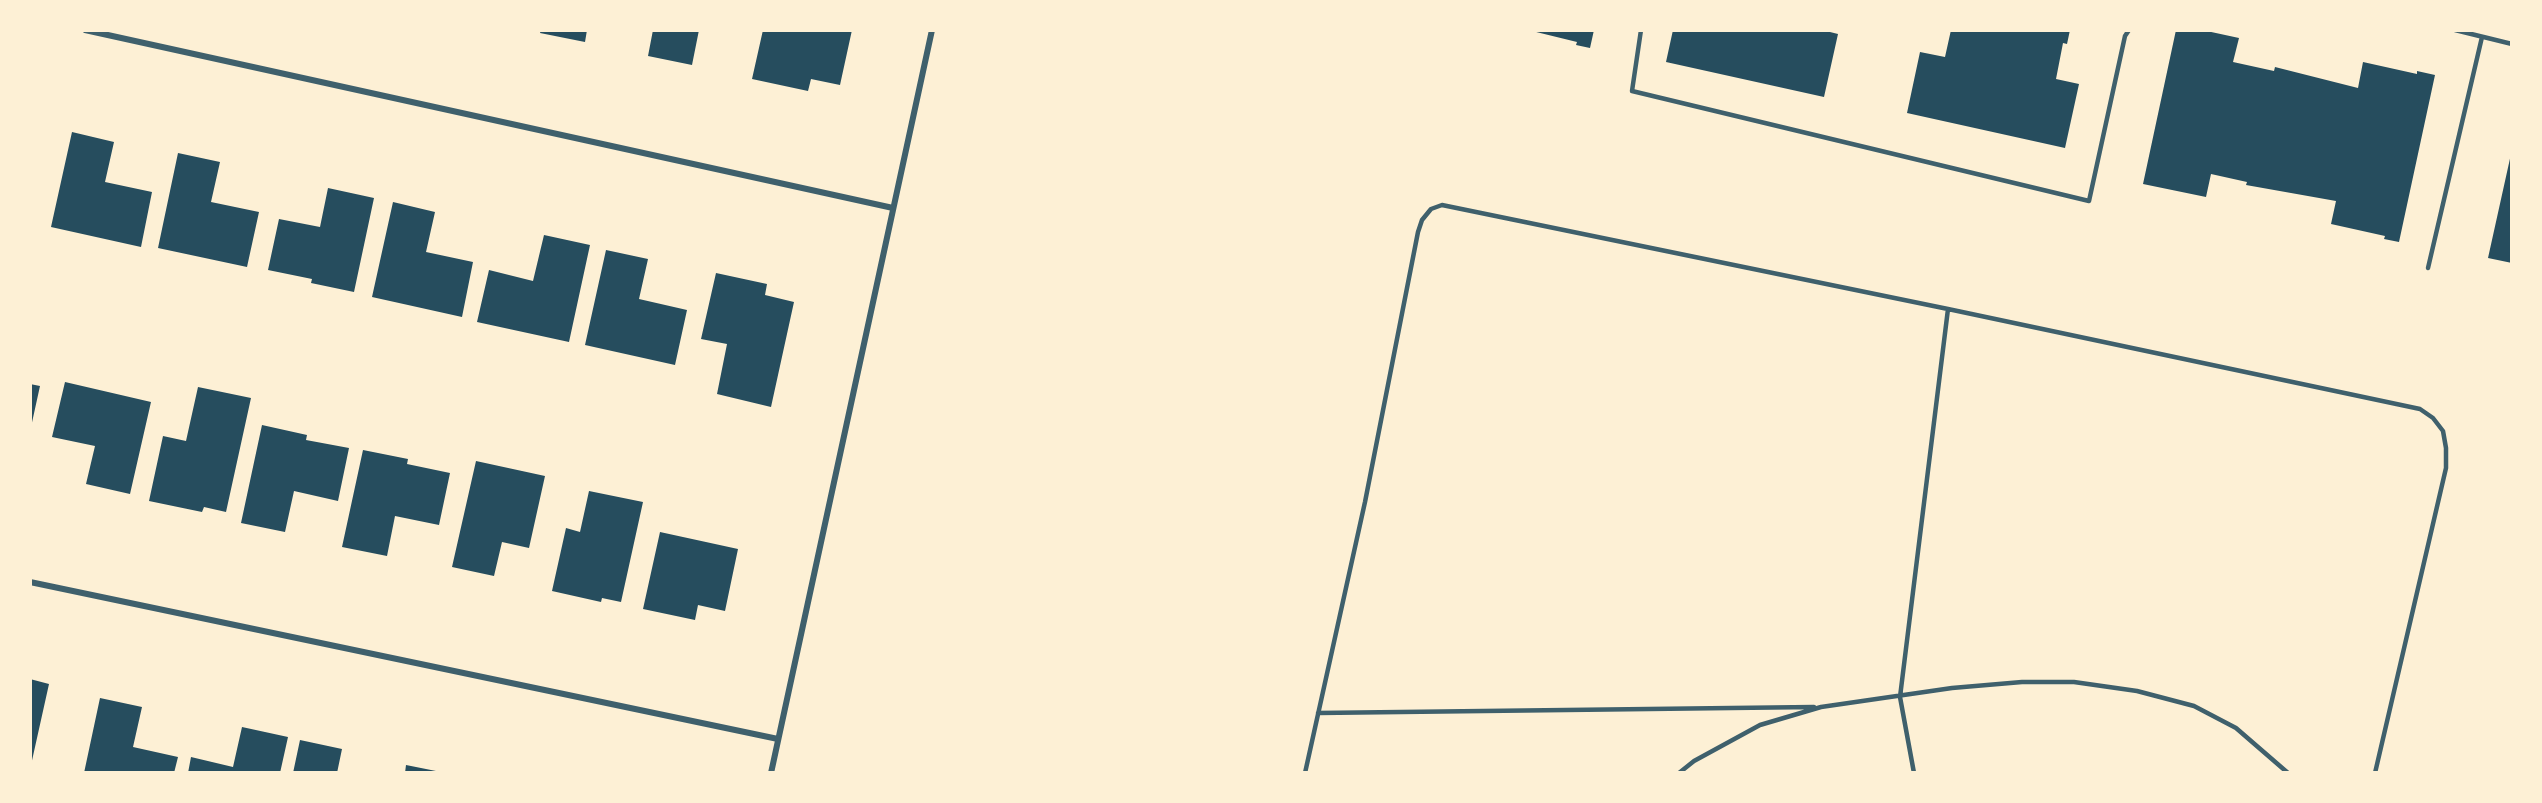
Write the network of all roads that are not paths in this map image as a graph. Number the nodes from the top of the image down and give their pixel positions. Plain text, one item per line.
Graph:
1 (85, 30) edge
2 (932, 30) edge
3 (1641, 30) edge
4 (2129, 30) edge
5 (2455, 30) edge
6 (2482, 36) junction
7 (2512, 44) edge
8 (893, 208) junction
9 (2428, 268) dead end
10 (1948, 309) junction
11 (30, 582) edge
12 (1900, 697) junction
13 (1821, 707) junction
14 (1318, 713) junction
15 (778, 738) junction
16 (771, 773) edge
17 (1305, 773) edge
18 (1679, 773) edge
19 (1914, 773) edge
20 (2288, 773) edge
21 (2375, 773) edge

1 - 8 street
2 - 8 street
3 - 4 lane
5 - 6 lane
6 - 7 lane
6 - 9 lane
8 - 15 street
10 - 12 lane
10 - 14 lane
10 - 21 lane
11 - 15 street
12 - 13 lane
12 - 19 lane
12 - 20 lane
13 - 14 lane
13 - 18 lane
14 - 17 lane
15 - 16 street

